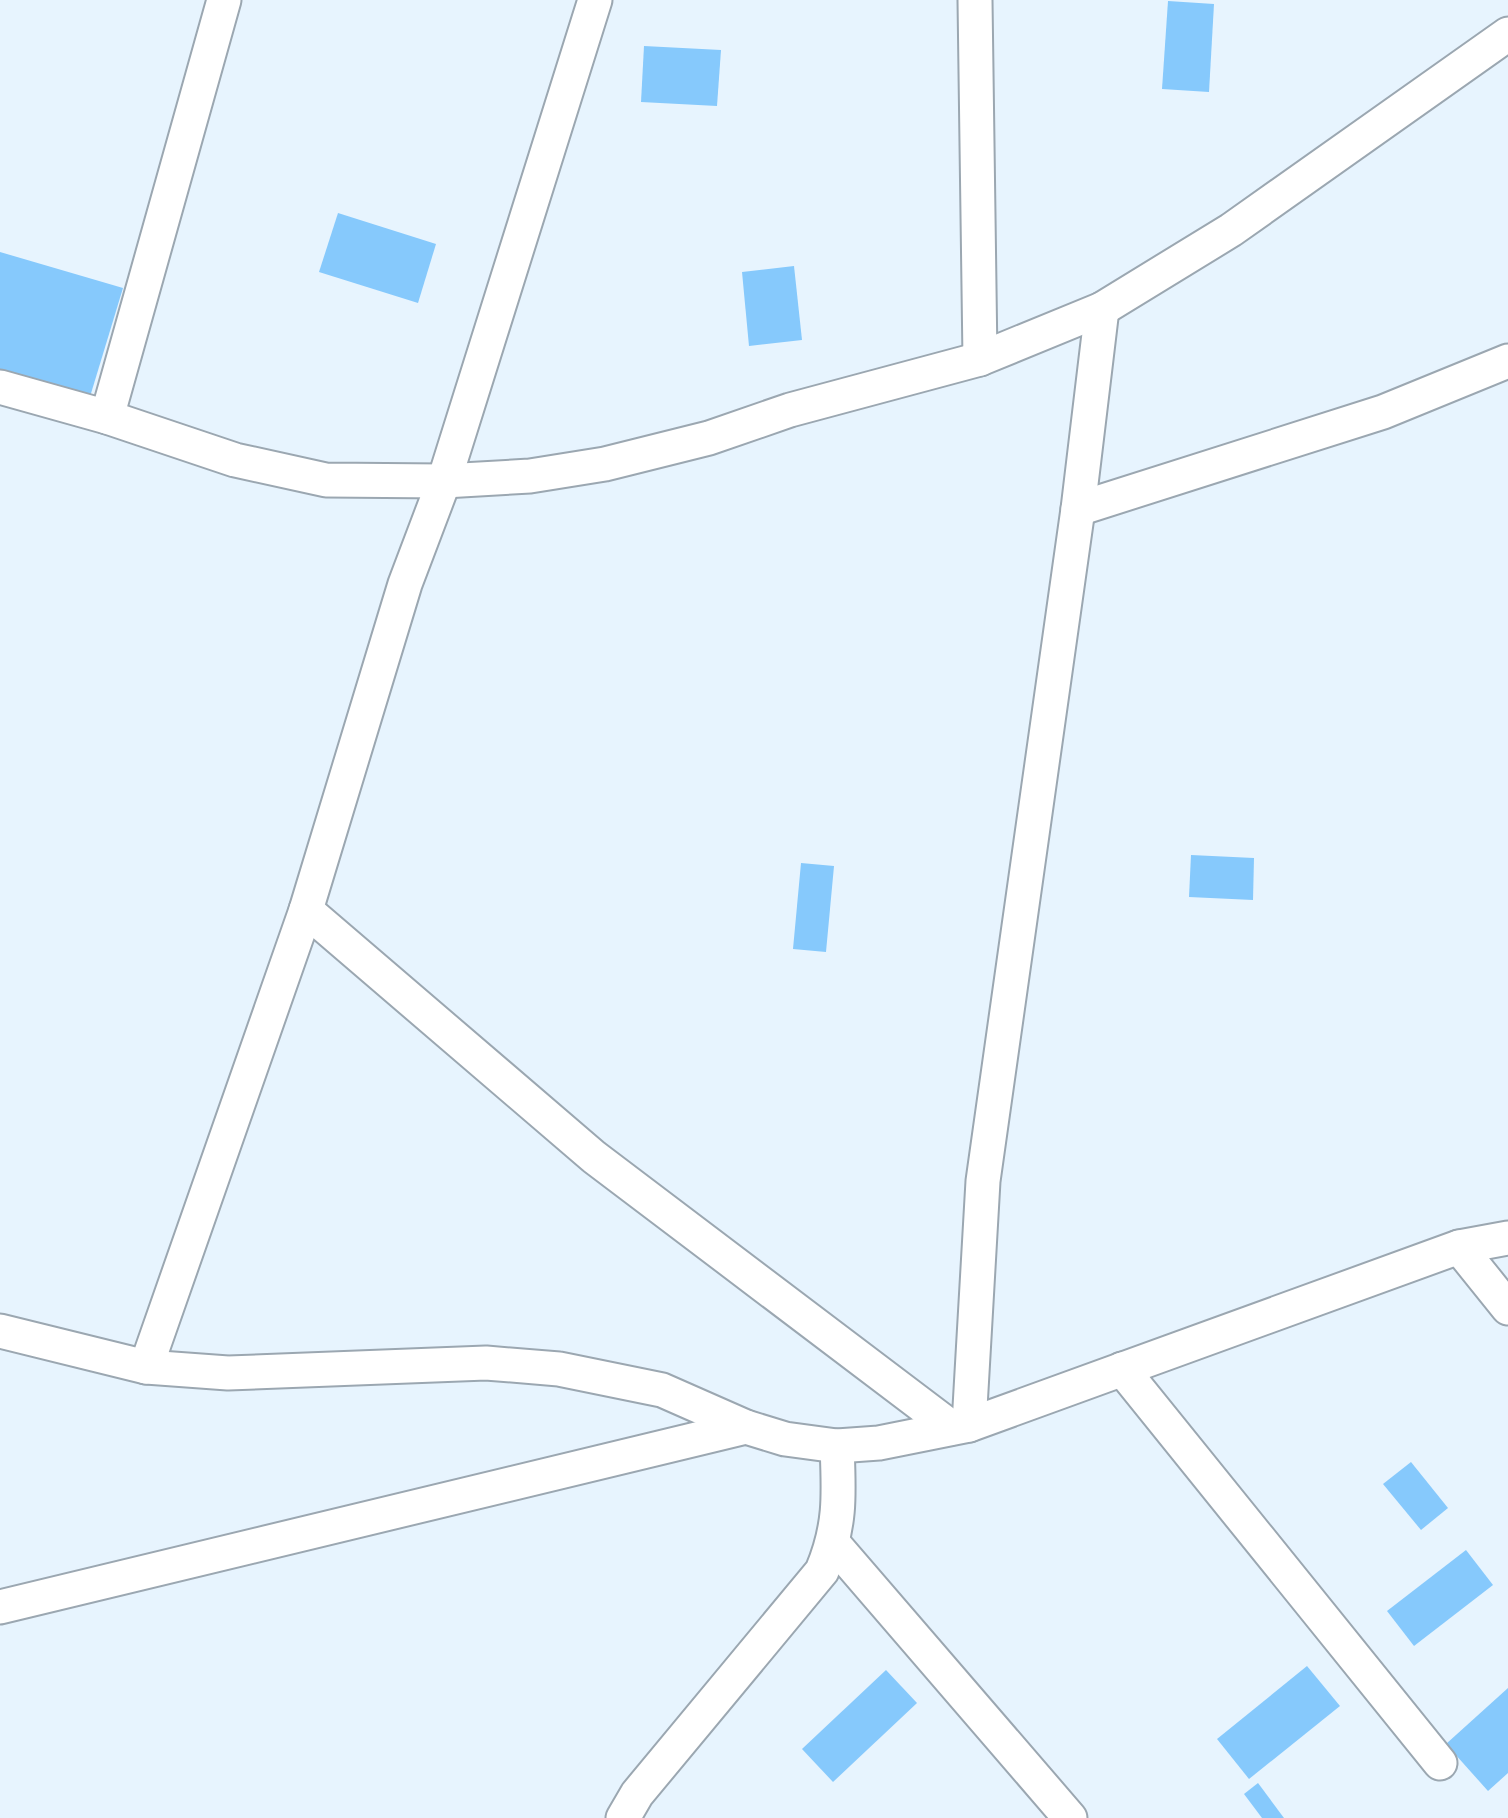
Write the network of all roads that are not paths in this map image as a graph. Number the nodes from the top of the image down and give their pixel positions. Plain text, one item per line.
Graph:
1 (224, 0) edge
2 (595, 0) edge
3 (975, 0) edge
4 (1508, 34) edge
5 (1102, 309) junction
6 (980, 359) junction
7 (1508, 361) edge
8 (0, 387) edge
9 (107, 417) junction
10 (444, 481) junction
11 (1079, 509) junction
12 (306, 910) junction
13 (1508, 1238) edge
14 (1459, 1247) junction
15 (1508, 1308) edge
16 (0, 1331) edge
17 (146, 1367) junction
18 (1122, 1369) junction
19 (960, 1426) junction
20 (746, 1427) junction
21 (837, 1447) junction
22 (833, 1544) junction
23 (0, 1607) edge
24 (1440, 1763) dead end
25 (623, 1818) edge
26 (1070, 1818) edge

1 - 9 street
2 - 10 street
3 - 6 street
4 - 5 street
5 - 6 street
5 - 11 street
6 - 10 street
7 - 11 street
8 - 9 street
9 - 10 street
10 - 12 street
11 - 19 street
12 - 17 street
12 - 19 street
13 - 14 street
14 - 15 street
14 - 18 street
16 - 17 street
17 - 20 street
18 - 19 street
18 - 24 street
19 - 21 street
20 - 21 street
20 - 23 street
21 - 22 street
22 - 25 street
22 - 26 street

